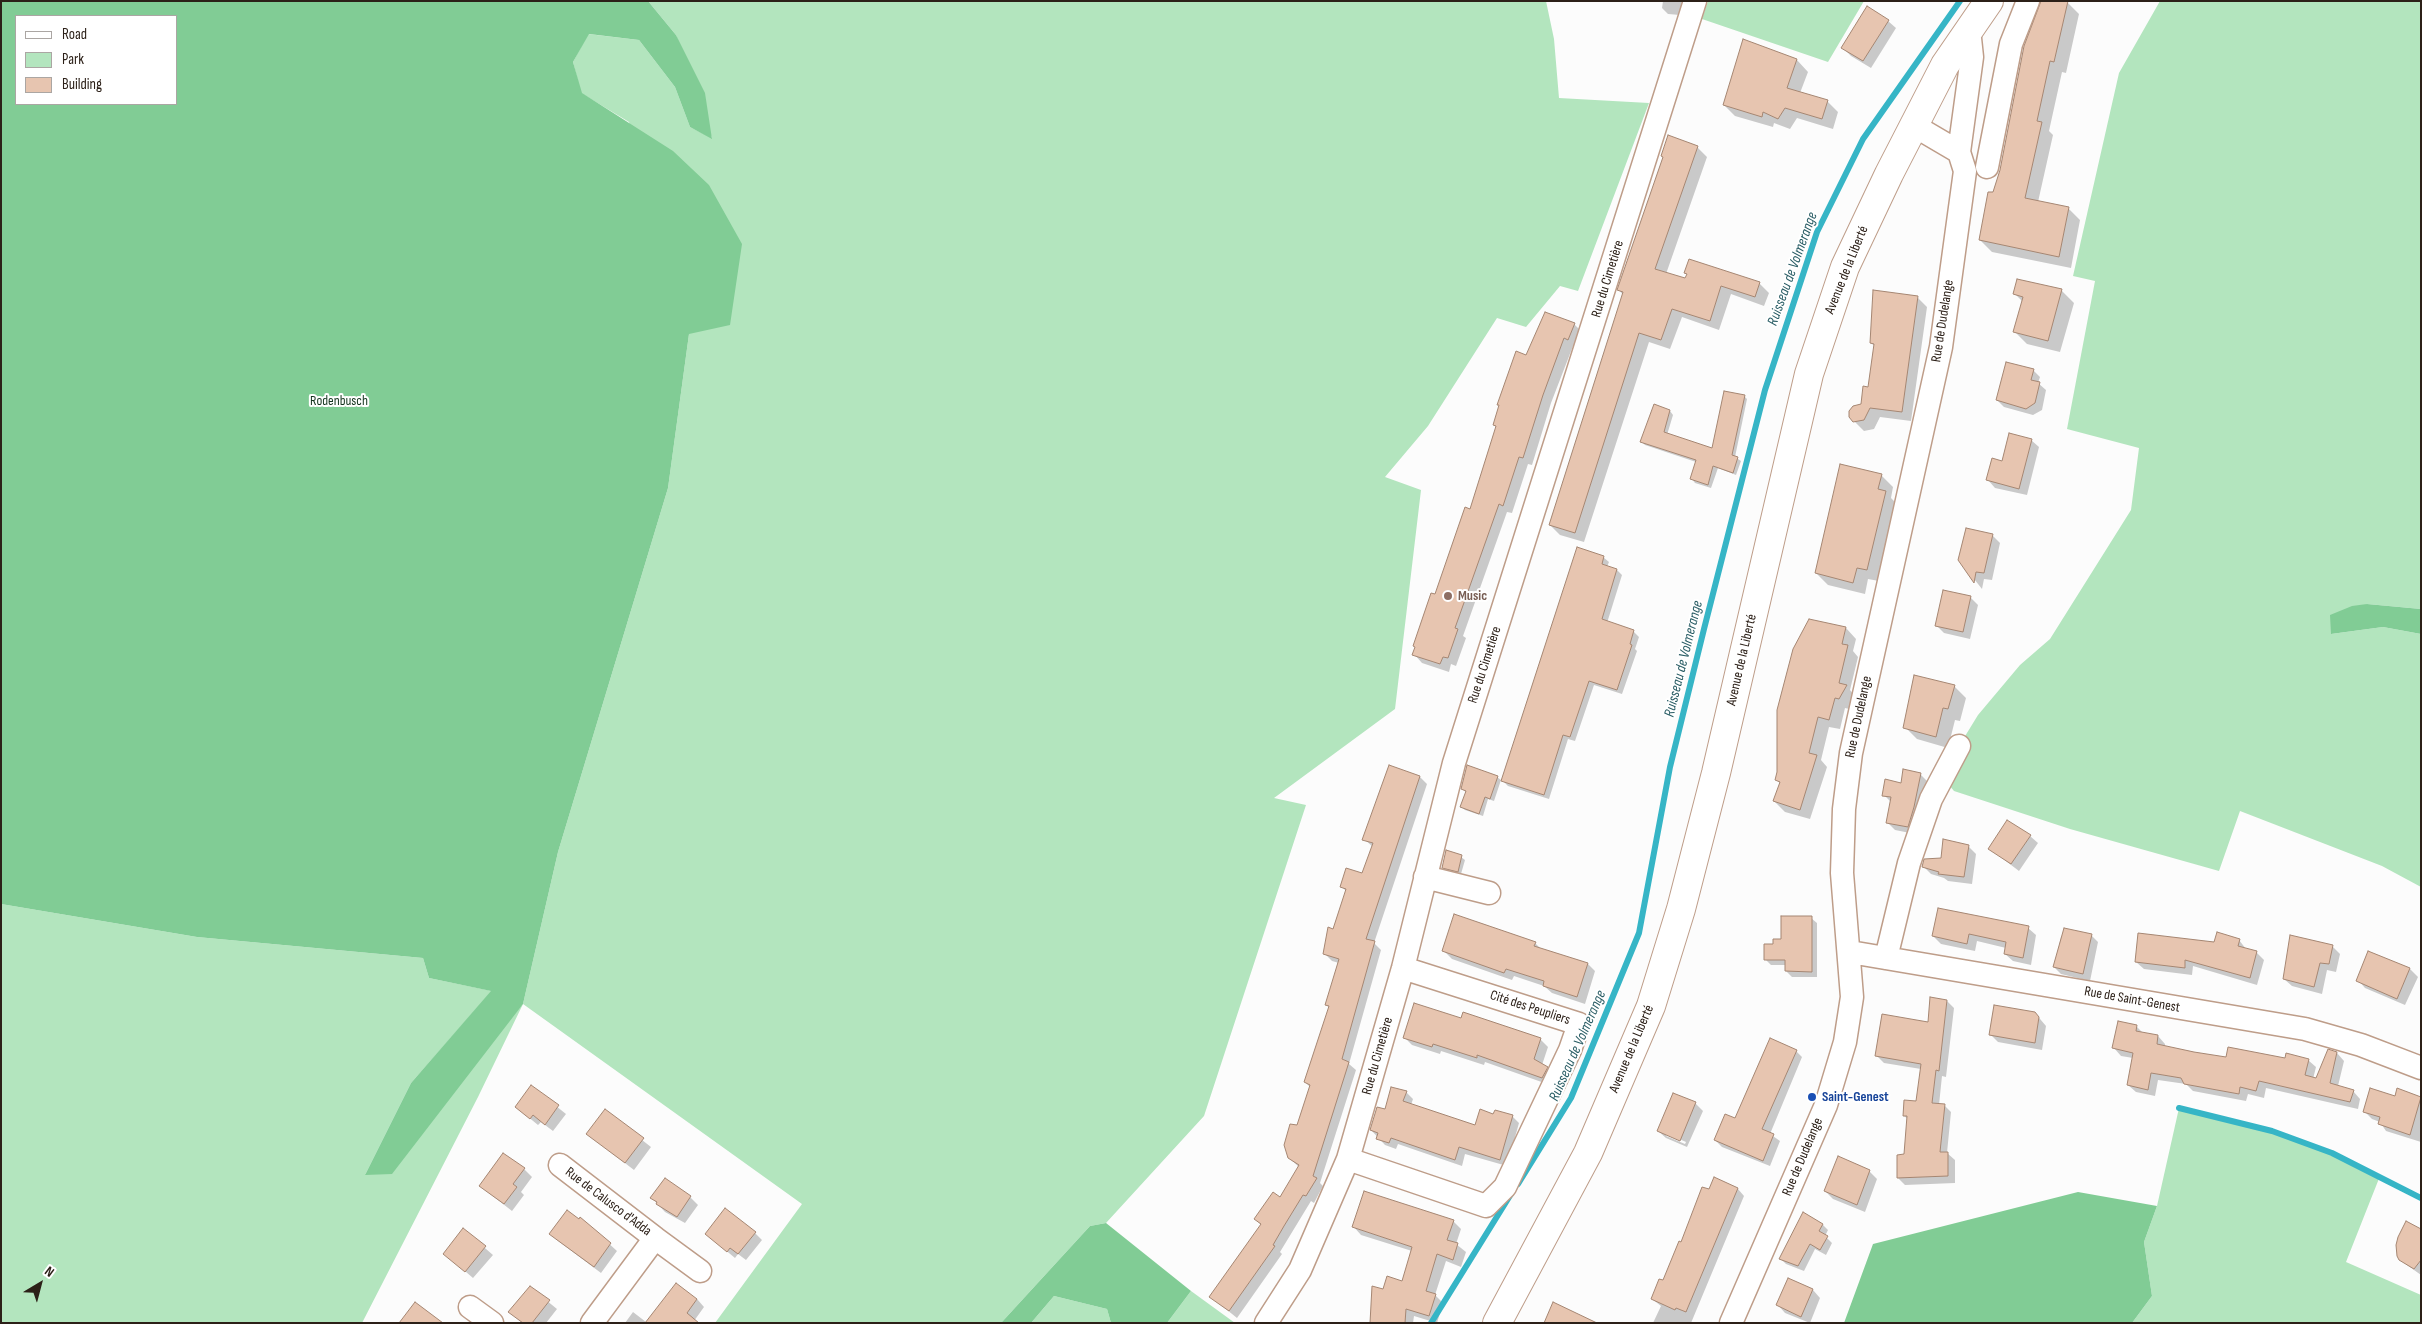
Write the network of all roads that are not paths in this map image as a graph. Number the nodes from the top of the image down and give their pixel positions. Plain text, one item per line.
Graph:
1 (1695, 1) edge
2 (2028, 1) edge
3 (1983, 3) edge
4 (1969, 29) junction
5 (1913, 125) junction
6 (1959, 152) junction
7 (1987, 167) dead end
8 (1959, 746) dead end
9 (1425, 877) junction
10 (1489, 894) dead end
11 (1850, 952) junction
12 (1886, 958) junction
13 (1403, 968) junction
14 (2417, 1064) edge
15 (1348, 1159) junction
16 (560, 1165) dead end
17 (655, 1238) junction
18 (700, 1271) dead end
19 (470, 1307) dead end
20 (492, 1323) edge
21 (592, 1323) edge
22 (1266, 1323) edge
23 (1497, 1323) edge
24 (1731, 1323) edge

1 - 9 street, Rue du Cimetière
2 - 7 street
3 - 4 main road, Avenue de la Liberté
4 - 5 main road, Avenue de la Liberté
4 - 6 street
5 - 6 street
5 - 23 main road, Avenue de la Liberté
6 - 11 street, Rue de Dudelange
8 - 12 street
9 - 10 street
9 - 13 street, Rue du Cimetière
11 - 12 street, Rue de Saint-Genest
11 - 24 street, Rue de Dudelange
12 - 14 street, Rue de Saint-Genest
13 - 15 street, Rue du Cimetière
13 - 15 street, Cité des Peupliers
15 - 22 street, Rue du Cimetière
16 - 17 street, Rue de Calusco d'Adda
17 - 18 street, Rue de Calusco d'Adda
17 - 21 street, Rue de Calusco d'Adda
19 - 20 street

